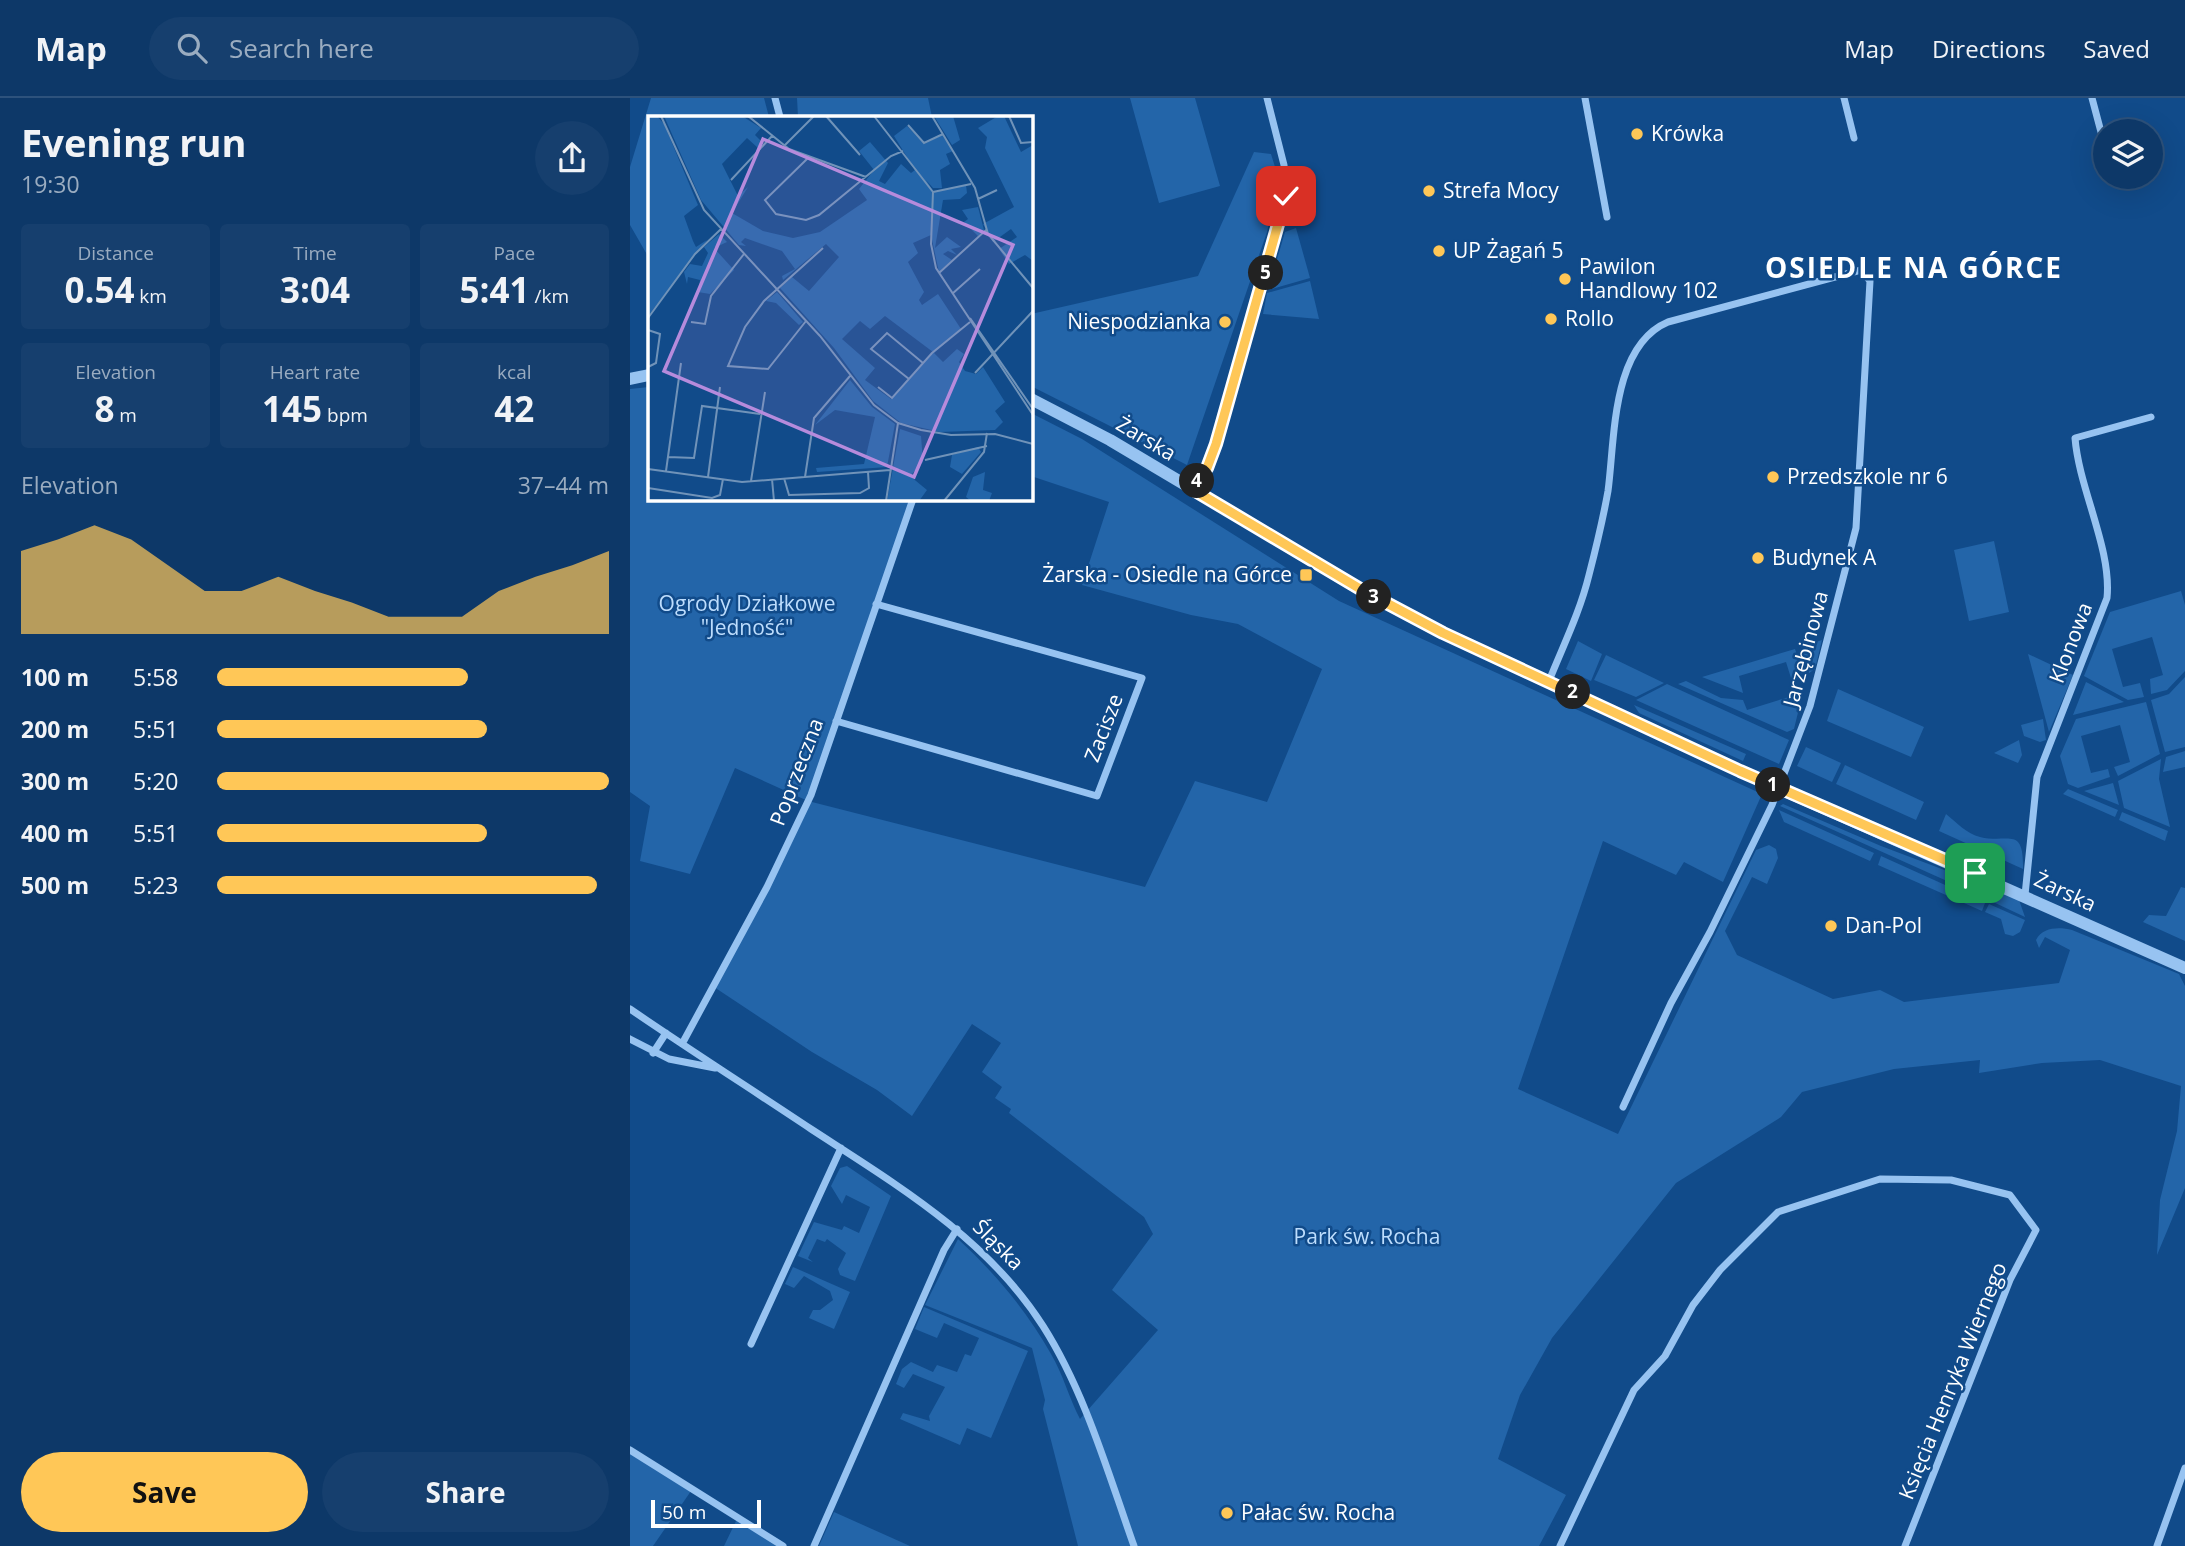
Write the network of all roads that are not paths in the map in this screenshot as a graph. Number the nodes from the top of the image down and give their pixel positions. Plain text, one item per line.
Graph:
1 (775, 98) edge
2 (1267, 98) edge
3 (1585, 98) edge
4 (1844, 98) edge
5 (2092, 98) edge
6 (780, 116) edge
7 (2098, 119) edge
8 (1854, 138) dead end
9 (1607, 217) dead end
10 (648, 374) edge
11 (630, 379) edge
12 (1032, 400) edge
13 (2151, 417) dead end
14 (1192, 489) junction
15 (913, 500) edge
16 (876, 604) junction
17 (1549, 681) junction
18 (836, 721) junction
19 (1779, 787) junction
20 (2025, 895) junction
21 (2185, 968) edge
22 (630, 1010) edge
23 (666, 1033) junction
24 (630, 1039) edge
25 (682, 1044) junction
26 (653, 1053) junction
27 (718, 1068) junction
28 (1623, 1107) dead end
29 (841, 1149) junction
30 (957, 1229) junction
31 (751, 1344) dead end
32 (630, 1450) edge
33 (2185, 1468) edge
34 (783, 1546) edge
35 (814, 1546) edge
36 (1134, 1546) edge
37 (1560, 1546) edge
38 (1905, 1546) edge
39 (2157, 1546) edge

1 - 6 street
2 - 14 street
3 - 9 street
4 - 8 street
5 - 7 street
10 - 11 street
12 - 14 street, Żarska
13 - 20 street, Klonowa
14 - 17 street, Żarska
15 - 16 street, Poprzeczna
16 - 18 street, Poprzeczna
16 - 18 street, Zacisze
17 - 19 street, Żarska
17 - 19 street, Jarzębinowa
18 - 25 street, Poprzeczna
19 - 20 street, Żarska
19 - 28 street, Jarzębinowa
20 - 21 street, Żarska
22 - 23 street, Śląska
23 - 25 street, Śląska
23 - 26 street
24 - 26 street, Śląska
25 - 27 street, Śląska
26 - 27 street, Śląska
27 - 29 street, Śląska
29 - 30 street, Śląska
29 - 31 street
30 - 35 street
30 - 36 street, Śląska
32 - 34 street
33 - 39 street
37 - 38 street, Księcia Henryka Wiernego

